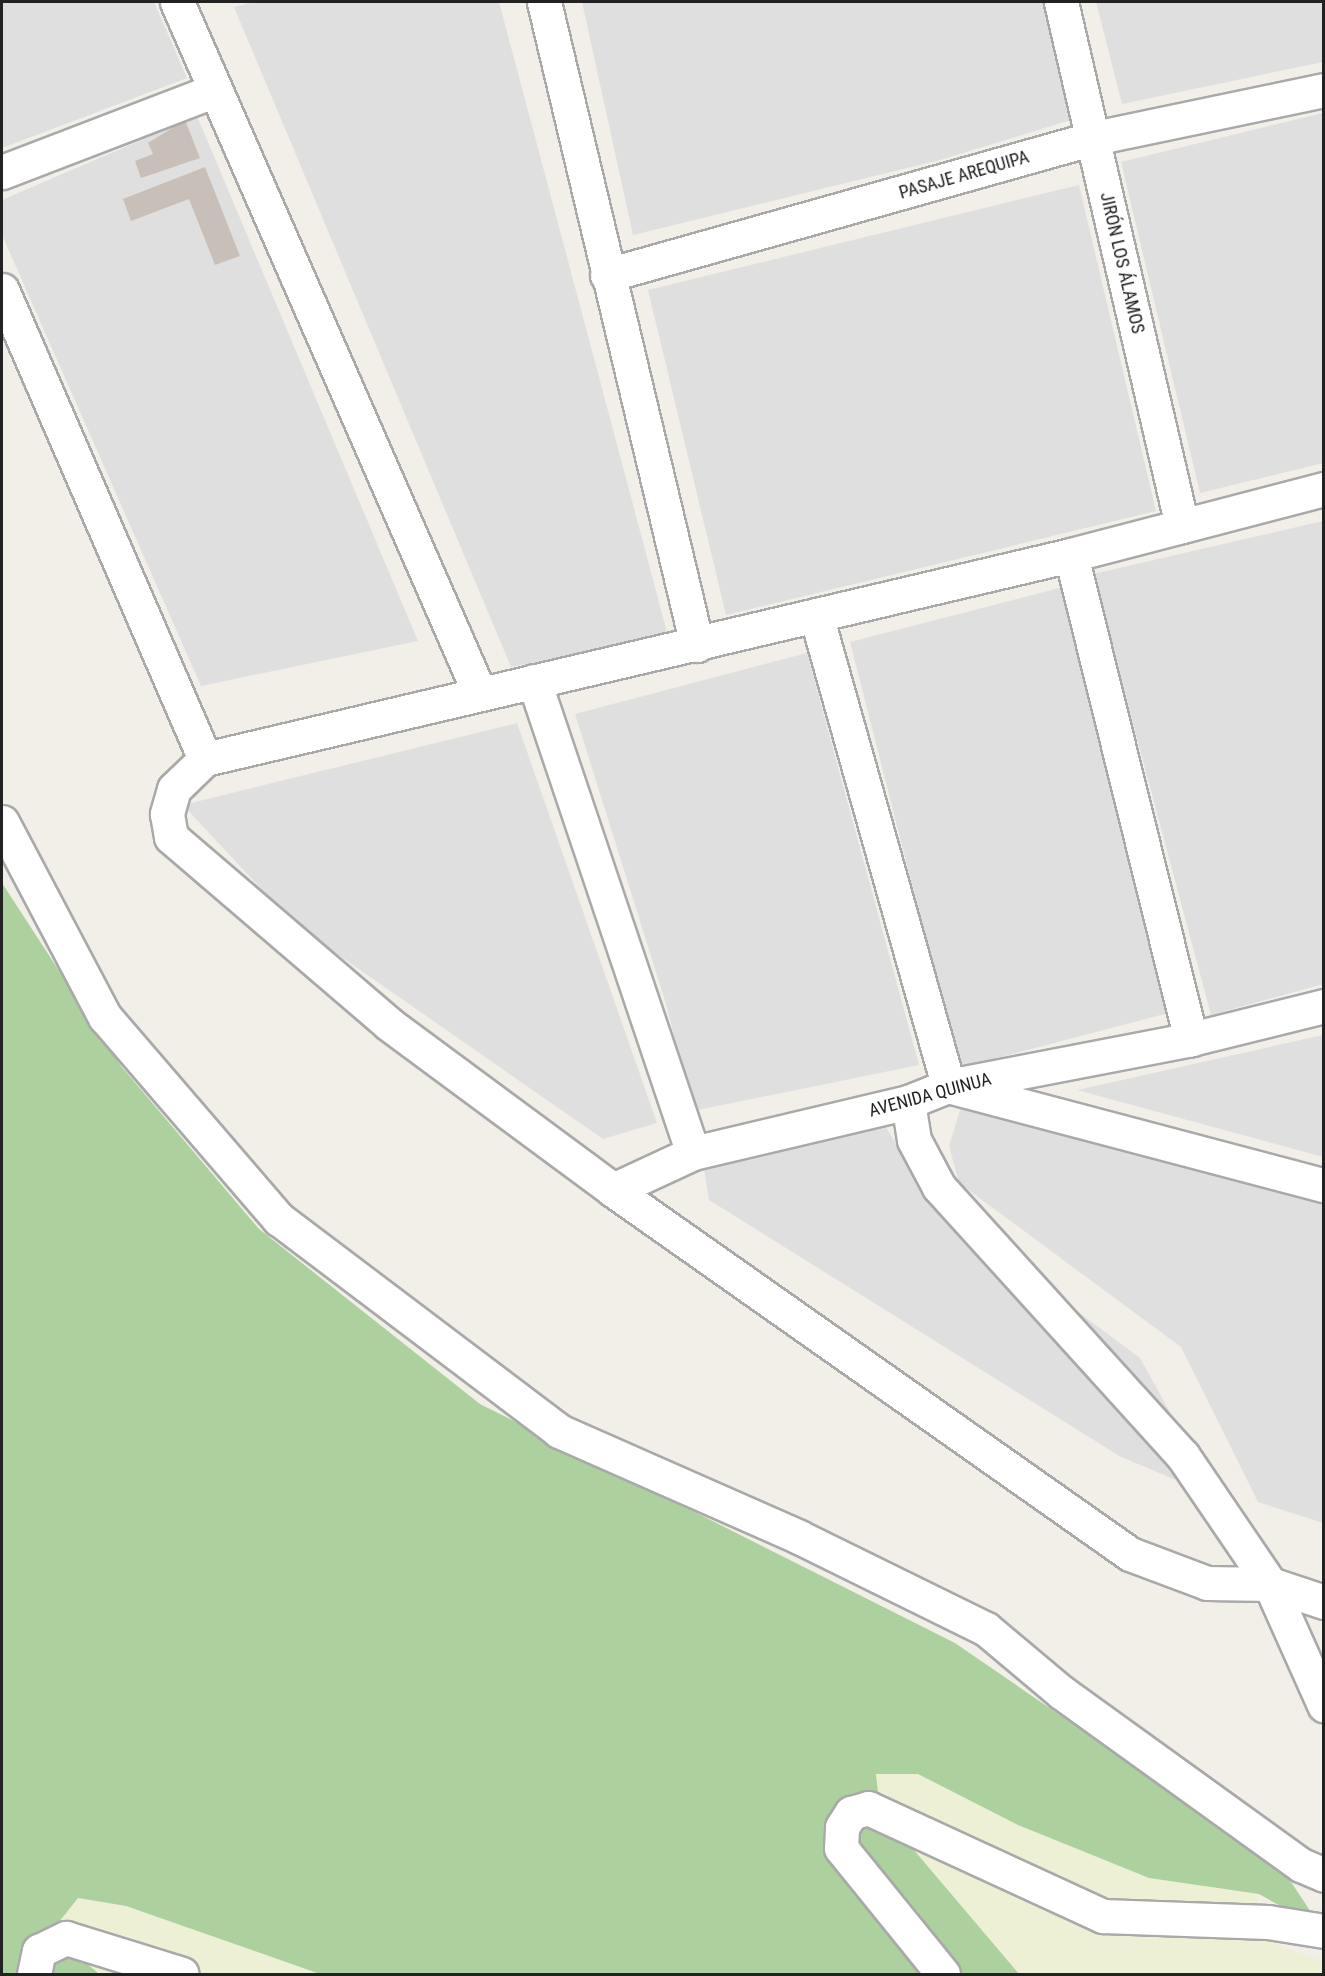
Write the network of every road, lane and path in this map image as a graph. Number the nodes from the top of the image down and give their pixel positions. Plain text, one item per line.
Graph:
1 (177, 2) edge
2 (543, 2) edge
3 (1061, 2) edge
4 (1323, 90) edge
5 (213, 91) junction
6 (1094, 138) junction
7 (2, 172) edge
8 (607, 275) junction
9 (2, 290) edge
10 (1323, 489) edge
11 (1182, 526) junction
12 (1071, 555) junction
13 (816, 615) junction
14 (697, 645) junction
15 (534, 681) junction
16 (479, 692) junction
17 (205, 759) junction
18 (2, 822) edge
19 (1323, 1006) edge
20 (1191, 1039) junction
21 (948, 1086) junction
22 (908, 1102) junction
23 (693, 1153) junction
24 (1323, 1185) edge
25 (613, 1190) junction
26 (1270, 1584) junction
27 (1323, 1602) edge
28 (1323, 1705) edge
29 (1323, 1875) edge
30 (1323, 1931) edge
31 (34, 1974) edge
32 (182, 1974) edge
33 (943, 1974) edge

1 - 5 street
2 - 8 street
3 - 6 street, JIRÓN LOS ÁLAMOS
4 - 6 street, PASAJE AREQUIPA
5 - 7 street
5 - 16 street
6 - 8 street, PASAJE AREQUIPA
6 - 11 street, JIRÓN LOS ÁLAMOS
8 - 14 street
9 - 17 street
10 - 11 street
11 - 12 street
12 - 13 street
12 - 20 street
13 - 14 street
13 - 21 street
14 - 15 street
15 - 16 street
15 - 23 street
16 - 17 street
17 - 25 street
18 - 29 street
19 - 20 street, AVENIDA QUINUA
20 - 21 street, AVENIDA QUINUA
21 - 22 street, AVENIDA QUINUA
21 - 24 street
22 - 23 street, AVENIDA QUINUA
22 - 26 street
23 - 25 street, AVENIDA QUINUA
25 - 26 street
26 - 27 street
26 - 28 street
30 - 33 street
31 - 32 street

